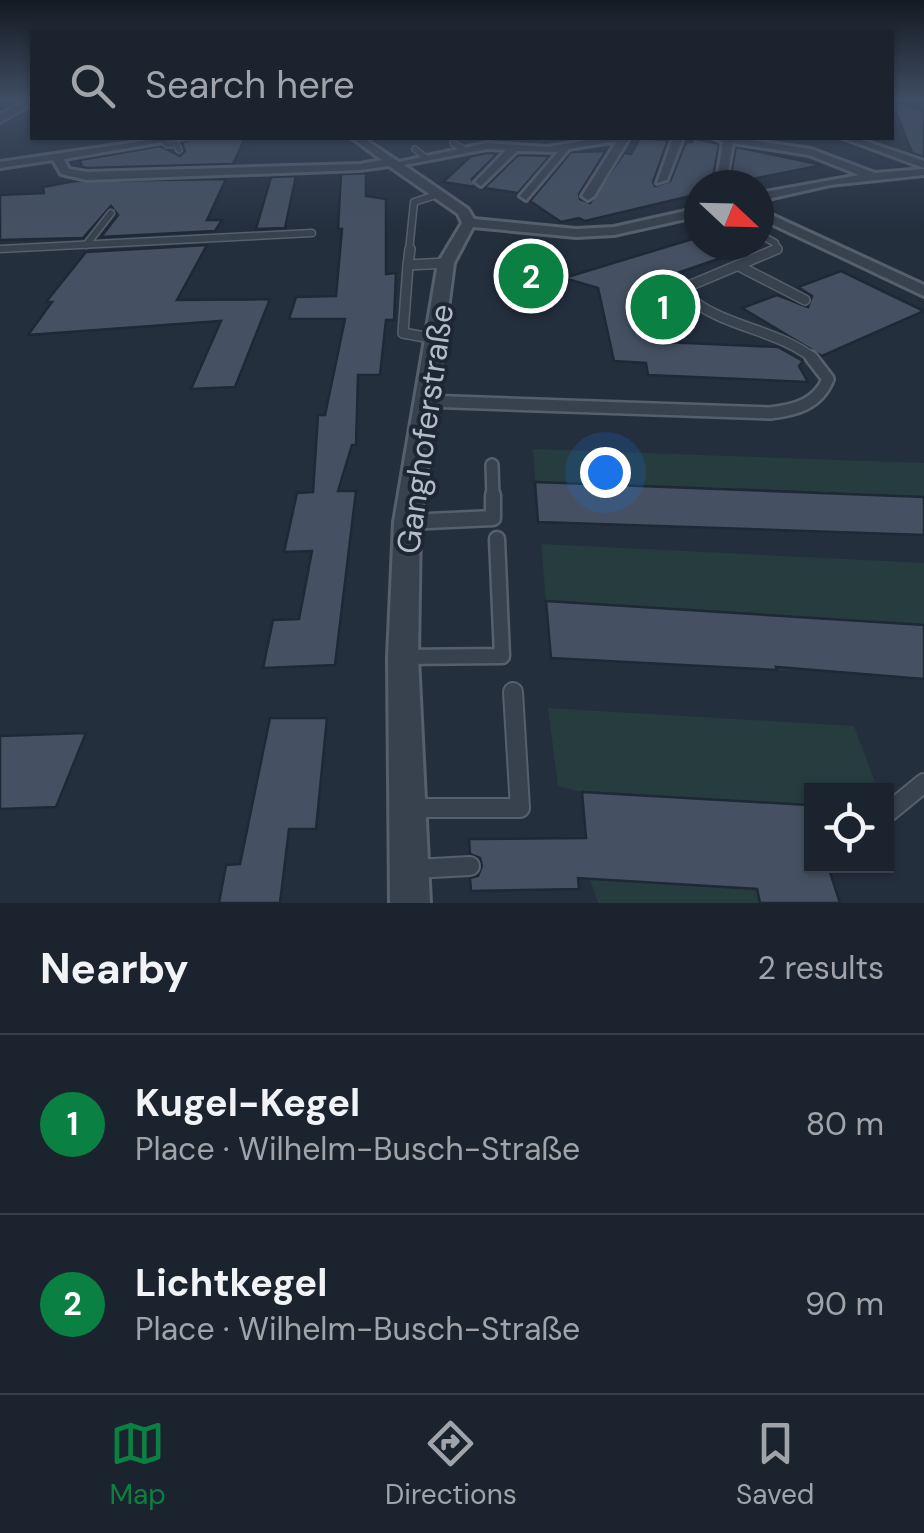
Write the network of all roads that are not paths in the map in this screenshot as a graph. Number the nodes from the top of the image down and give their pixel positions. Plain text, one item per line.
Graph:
1 (142, 143) edge
2 (366, 143) edge
3 (587, 143) edge
4 (621, 143) edge
5 (676, 143) edge
6 (725, 143) edge
7 (784, 143) edge
8 (832, 143) edge
9 (861, 143) edge
10 (454, 144) dead end
11 (514, 148) junction
12 (559, 148) junction
13 (415, 149) dead end
14 (466, 150) junction
15 (56, 157) junction
16 (426, 158) junction
17 (834, 160) junction
18 (398, 162) junction
19 (0, 165) edge
20 (924, 168) edge
21 (722, 170) edge
22 (870, 175) junction
23 (661, 180) dead end
24 (480, 182) dead end
25 (774, 194) edge
26 (436, 195) junction
27 (526, 196) dead end
28 (588, 196) dead end
29 (111, 213) dead end
30 (684, 216) edge
31 (774, 220) edge
32 (469, 223) junction
33 (312, 232) dead end
34 (86, 245) junction
35 (0, 249) edge
36 (753, 260) edge
37 (446, 263) junction
38 (408, 265) junction
39 (739, 266) junction
40 (924, 291) edge
41 (805, 300) dead end
42 (436, 339) junction
43 (425, 401) junction
44 (492, 465) dead end
45 (407, 522) junction
46 (497, 539) dead end
47 (403, 657) junction
48 (514, 692) dead end
49 (924, 783) edge
50 (894, 807) edge
51 (407, 809) junction
52 (470, 866) dead end
53 (410, 870) junction
54 (410, 903) edge

1 - 15 street
2 - 18 street
3 - 12 street
4 - 28 street
5 - 23 street
6 - 21 street
7 - 17 street
8 - 17 street
9 - 20 street
10 - 14 lane
11 - 12 street
11 - 14 street
11 - 24 street
12 - 27 street
13 - 16 lane
14 - 16 street
15 - 18 street
15 - 19 street
16 - 18 street
17 - 22 street
18 - 26 street
20 - 22 street
22 - 25 street
26 - 32 street
26 - 38 lane
29 - 34 lane
30 - 32 street
31 - 40 street
32 - 37 street, Ganghoferstraße
33 - 34 lane
34 - 35 lane
36 - 39 lane
37 - 38 lane
37 - 42 street, Ganghoferstraße
38 - 42 lane
39 - 41 lane
39 - 43 lane
42 - 43 street, Ganghoferstraße
43 - 45 street, Ganghoferstraße
44 - 45 lane
45 - 47 street, Ganghoferstraße
46 - 47 lane
47 - 51 street, Ganghoferstraße
48 - 51 lane
49 - 50 lane
51 - 53 street, Ganghoferstraße
52 - 53 lane
53 - 54 street, Ganghoferstraße

